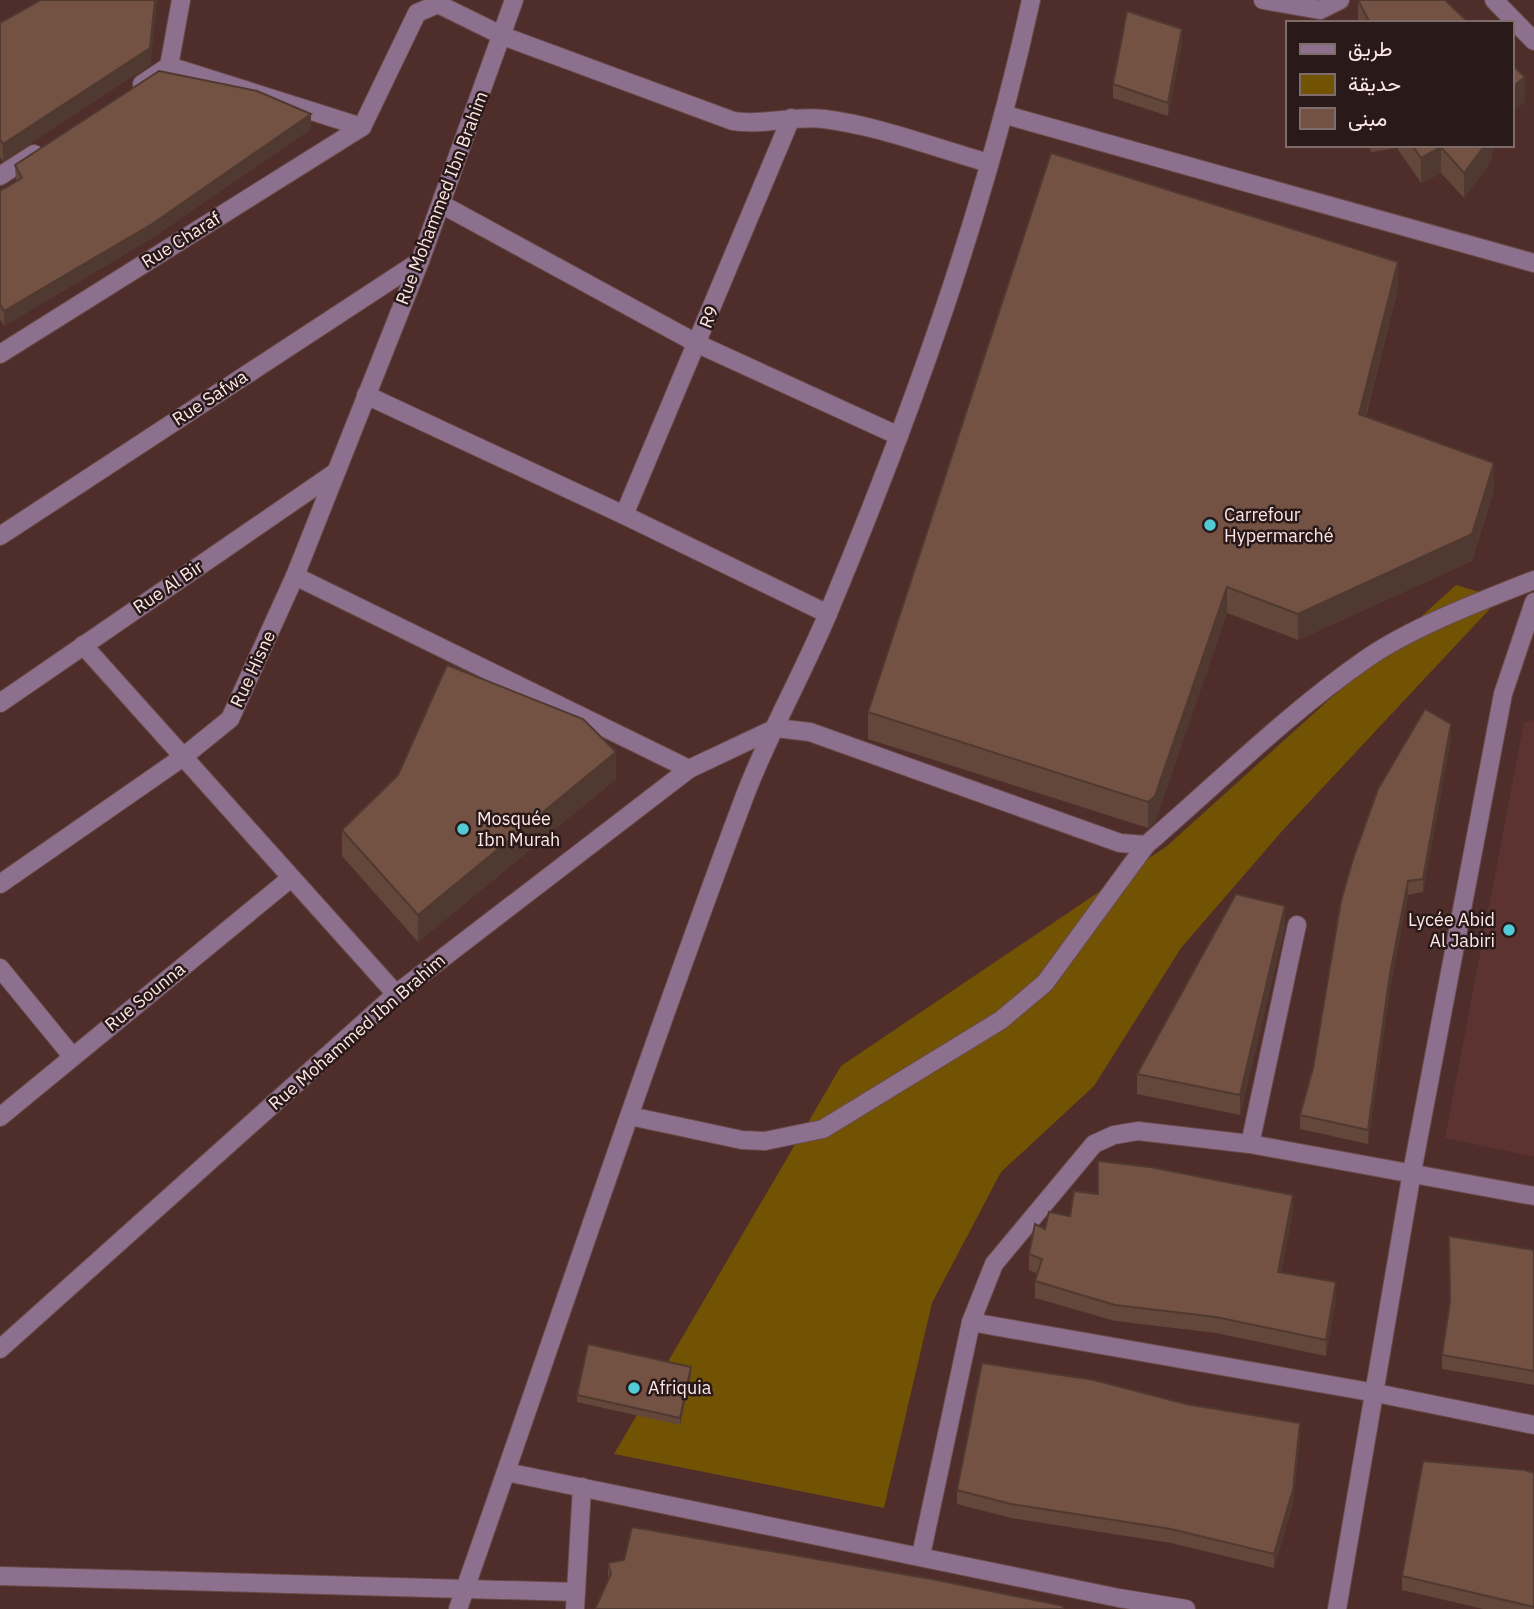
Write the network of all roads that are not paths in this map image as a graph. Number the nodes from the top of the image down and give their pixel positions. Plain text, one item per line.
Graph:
1 (181, 0) edge
2 (514, 0) edge
3 (1031, 0) edge
4 (1263, 0) edge
5 (1340, 0) edge
6 (1494, 0) edge
7 (503, 36) junction
8 (1534, 41) edge
9 (169, 66) junction
10 (124, 96) edge
11 (1006, 115) junction
12 (791, 118) junction
13 (362, 127) junction
14 (45, 147) edge
15 (989, 163) junction
16 (0, 176) edge
17 (441, 204) junction
18 (420, 261) junction
19 (1534, 264) edge
20 (698, 344) junction
21 (0, 354) edge
22 (366, 395) junction
23 (899, 436) junction
24 (336, 472) junction
25 (624, 514) junction
26 (0, 536) edge
27 (295, 576) junction
28 (1534, 580) edge
29 (1534, 602) edge
30 (828, 614) junction
31 (83, 645) junction
32 (0, 702) edge
33 (776, 728) junction
34 (183, 757) junction
35 (689, 769) junction
36 (1146, 845) junction
37 (291, 878) junction
38 (0, 884) edge
39 (1297, 925) dead end
40 (0, 968) edge
41 (396, 994) junction
42 (72, 1056) junction
43 (0, 1116) edge
44 (630, 1116) junction
45 (1250, 1144) junction
46 (1412, 1172) junction
47 (1534, 1196) edge
48 (971, 1322) junction
49 (0, 1349) edge
50 (1376, 1393) junction
51 (1534, 1425) edge
52 (506, 1472) junction
53 (582, 1487) junction
54 (921, 1555) junction
55 (0, 1576) edge
56 (465, 1588) junction
57 (575, 1600) edge
58 (1117, 1604) edge
59 (458, 1609) edge
60 (1186, 1609) edge
61 (1337, 1609) edge

1 - 9 street
2 - 7 street, Rue Mohammed Ibn Brahim
3 - 11 street
4 - 5 street
6 - 8 street
7 - 12 street
7 - 13 street
7 - 17 street, Rue Mohammed Ibn Brahim
9 - 10 street
9 - 13 street
11 - 15 street
11 - 19 street
12 - 15 street
12 - 20 street, R9
13 - 21 street, Rue Charaf
14 - 16 street
15 - 23 street
17 - 18 street, Rue Mohammed Ibn Brahim
17 - 20 street
18 - 22 street, Rue Mohammed Ibn Brahim
18 - 26 street, Rue Safwa
20 - 23 street
20 - 25 street, R9
22 - 24 street, Rue Hisne
22 - 25 street
23 - 30 street
24 - 27 street, Rue Hisne
24 - 31 street, Rue Al Bir
25 - 30 street
27 - 34 street, Rue Hisne
27 - 35 street
28 - 36 street
29 - 46 street
30 - 33 street
31 - 32 street, Rue Al Bir
31 - 34 street
33 - 35 street, Rue Mohammed Ibn Brahim
33 - 36 street
33 - 44 street
34 - 37 street
34 - 38 street, Rue Hisne
35 - 41 street, Rue Mohammed Ibn Brahim
36 - 44 street
37 - 41 street
37 - 42 street, Rue Sounna
39 - 45 street
40 - 42 street
41 - 49 street, Rue Mohammed Ibn Brahim
42 - 43 street, Rue Sounna
44 - 52 street
45 - 46 street
45 - 48 street
46 - 47 street
46 - 50 street
48 - 50 street
48 - 54 street
50 - 51 street
50 - 61 street
52 - 53 street
52 - 56 street
53 - 54 street
53 - 57 street
54 - 58 street
55 - 56 street
56 - 57 street
56 - 59 street
58 - 60 street

